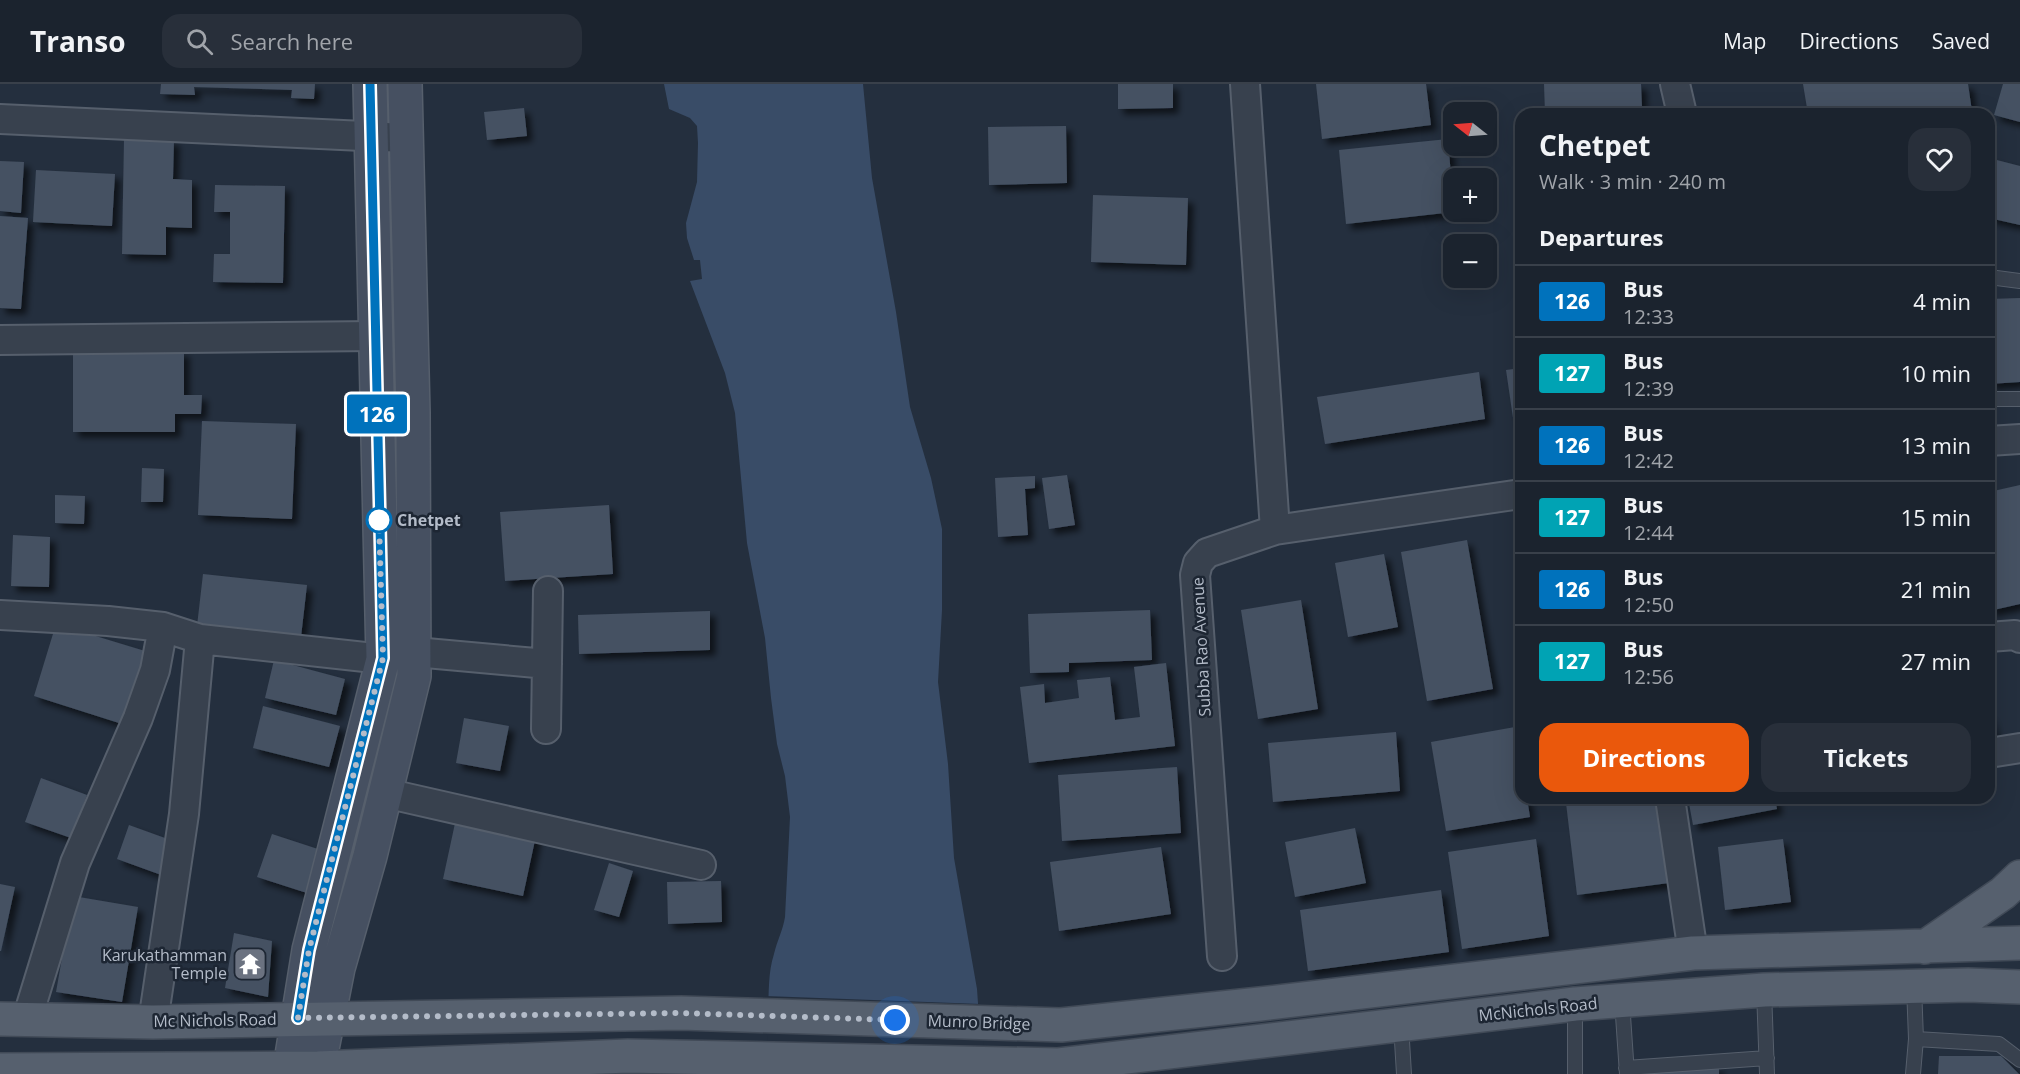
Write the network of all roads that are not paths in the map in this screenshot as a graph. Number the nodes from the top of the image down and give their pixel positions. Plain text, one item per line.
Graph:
1 (370, 84) edge
2 (405, 84) edge
3 (1245, 84) edge
4 (1675, 84) edge
5 (1681, 108) edge
6 (0, 119) edge
7 (373, 136) junction
8 (406, 138) junction
9 (1995, 278) edge
10 (2020, 281) edge
11 (375, 336) junction
12 (0, 340) edge
13 (1995, 399) edge
14 (2020, 399) edge
15 (2020, 440) edge
16 (1995, 441) edge
17 (1515, 495) edge
18 (1275, 530) junction
19 (548, 591) dead end
20 (0, 615) edge
21 (164, 627) junction
22 (1995, 637) edge
23 (2020, 638) edge
24 (200, 639) junction
25 (415, 652) junction
26 (383, 658) junction
27 (547, 664) junction
28 (546, 729) dead end
29 (2020, 748) edge
30 (1995, 752) edge
31 (385, 793) junction
32 (1671, 804) edge
33 (701, 865) dead end
34 (2011, 885) edge
35 (2013, 944) edge
36 (1925, 947) junction
37 (1694, 953) junction
38 (1222, 956) dead end
39 (1914, 986) junction
40 (2016, 989) edge
41 (1764, 990) junction
42 (1622, 1001) junction
43 (1575, 1004) junction
44 (681, 1013) joint
45 (313, 1018) junction
46 (14, 1019) edge
47 (153, 1022) junction
48 (1401, 1025) junction
49 (1916, 1039) junction
50 (1766, 1052) junction
51 (2020, 1060) edge
52 (672, 1063) edge
53 (577, 1066) edge
54 (1626, 1068) edge
55 (303, 1071) edge
56 (8, 1072) edge
57 (1404, 1074) edge
58 (1575, 1074) edge
59 (1767, 1074) edge
60 (1913, 1074) edge

1 - 7 main road
2 - 8 main road
3 - 18 street
4 - 5 street
6 - 7 street
7 - 8 street
7 - 11 main road
8 - 25 main road
9 - 10 lane
11 - 12 street
11 - 26 main road
13 - 14 lane
15 - 16 street
17 - 18 street, Subba Rao Avenue
18 - 38 street, Subba Rao Avenue
19 - 27 street
20 - 21 street
21 - 24 street
21 - 46 street
22 - 23 street
24 - 26 street
24 - 47 street
25 - 27 street
25 - 31 main road
26 - 45 main road
27 - 28 street
29 - 30 street
31 - 33 street
31 - 45 main road
32 - 37 street
34 - 35 main road
34 - 36 main road
35 - 36 main road
35 - 40 main road
36 - 37 main road
37 - 44 main road, Munro Bridge
39 - 40 main road, McNichols Road
39 - 41 main road, McNichols Road
39 - 49 lane
41 - 42 main road, McNichols Road
41 - 50 lane
42 - 43 main road, McNichols Road
42 - 54 lane
43 - 48 main road, McNichols Road
43 - 58 lane
44 - 45 main road, Mc Nichols Road
45 - 47 main road, Mc Nichols Road
45 - 55 main road
46 - 47 main road, Mc Nichols Road
48 - 52 main road, McNichols Road
48 - 57 lane
49 - 51 lane
49 - 60 lane
50 - 54 lane
50 - 59 lane
52 - 53 main road
53 - 55 main road
55 - 56 main road

